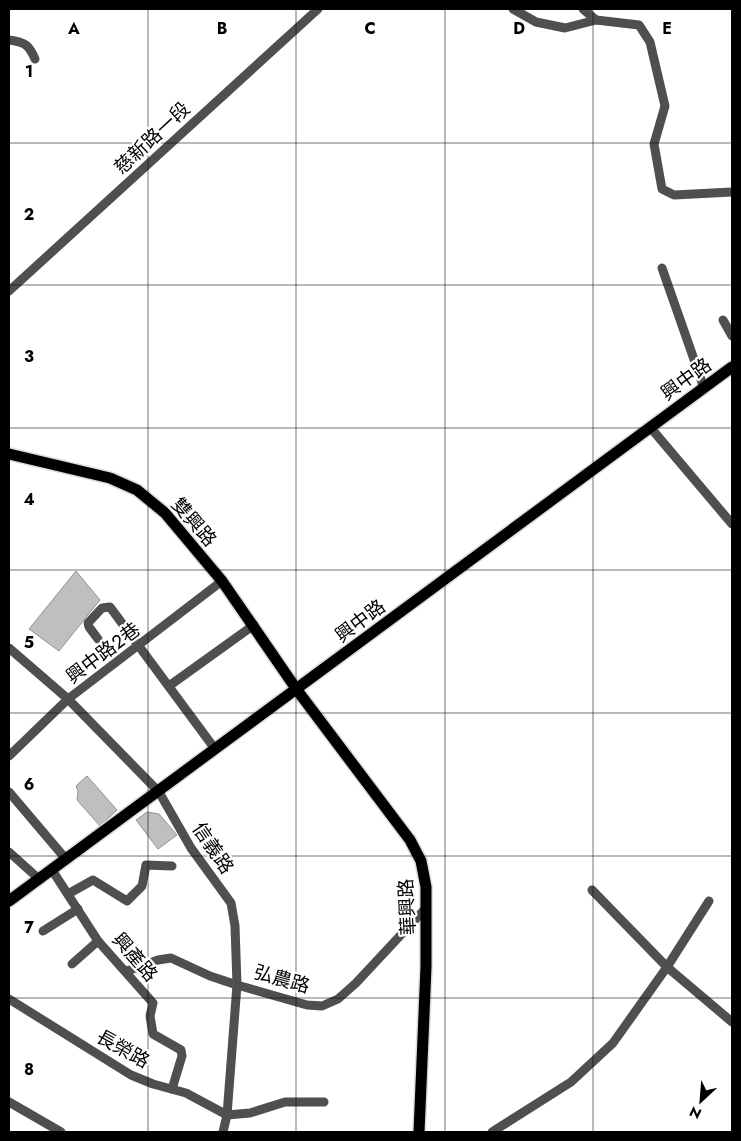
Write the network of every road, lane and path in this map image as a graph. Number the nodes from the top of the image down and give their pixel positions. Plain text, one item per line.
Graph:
1 (318, 9) edge
2 (513, 9) edge
3 (583, 9) edge
4 (596, 20) junction
5 (9, 40) edge
6 (35, 59) dead end
7 (732, 192) edge
8 (662, 268) dead end
9 (9, 290) edge
10 (723, 320) dead end
11 (732, 336) edge
12 (732, 367) edge
13 (704, 388) junction
14 (650, 427) junction
15 (9, 454) edge
16 (732, 524) edge
17 (222, 581) junction
18 (254, 625) junction
19 (98, 639) dead end
20 (140, 646) junction
21 (9, 648) edge
22 (169, 686) junction
23 (297, 690) junction
24 (68, 699) junction
25 (215, 749) junction
26 (9, 756) edge
27 (9, 792) edge
28 (158, 792) junction
29 (11, 857) edge
30 (65, 858) junction
31 (172, 866) dead end
32 (52, 870) junction
33 (39, 879) junction
34 (592, 890) dead end
35 (68, 894) junction
36 (709, 901) dead end
37 (9, 902) edge
38 (426, 908) junction
39 (78, 909) junction
40 (43, 930) dead end
41 (98, 941) junction
42 (72, 964) dead end
43 (667, 967) junction
44 (127, 971) junction
45 (237, 985) junction
46 (9, 999) edge
47 (732, 1022) edge
48 (172, 1089) junction
49 (9, 1102) edge
50 (324, 1102) dead end
51 (227, 1115) junction
52 (61, 1132) edge
53 (224, 1132) edge
54 (419, 1132) edge
55 (492, 1132) edge

1 - 9 street, 慈新路一段
2 - 4 street
3 - 4 street
4 - 7 street
5 - 6 street
8 - 13 street
10 - 11 street
12 - 13 main road, 興中路
13 - 14 main road, 興中路
14 - 16 street
14 - 23 main road, 興中路
15 - 17 main road, 雙興路
17 - 18 main road, 雙興路
17 - 20 street, 興中路2巷
18 - 22 street
18 - 23 main road, 雙興路
19 - 20 street
20 - 22 street
20 - 24 street, 興中路2巷
21 - 24 street, 信義路
22 - 25 street
23 - 25 main road, 興中路
23 - 38 main road, 華興路
24 - 26 street, 興中路2巷
24 - 28 street, 信義路
25 - 28 main road, 興中路
27 - 30 street
28 - 30 main road, 興中路
28 - 45 street, 信義路
29 - 33 street
30 - 32 main road, 興中路
31 - 35 street
32 - 33 main road, 興中路
32 - 35 street, 興產路
33 - 37 main road, 興中路
34 - 43 street
35 - 39 street, 興產路
36 - 43 street
38 - 45 street, 弘農路
38 - 54 main road, 華興路
39 - 40 street
39 - 41 street, 興產路
41 - 42 street
41 - 44 street, 興產路
43 - 47 street
43 - 55 street
44 - 45 street, 弘農路
44 - 48 street, 興產路
45 - 51 street, 信義路
46 - 48 street, 長榮路
48 - 51 street, 長榮路
49 - 52 street
50 - 51 street
51 - 53 street, 信義路

